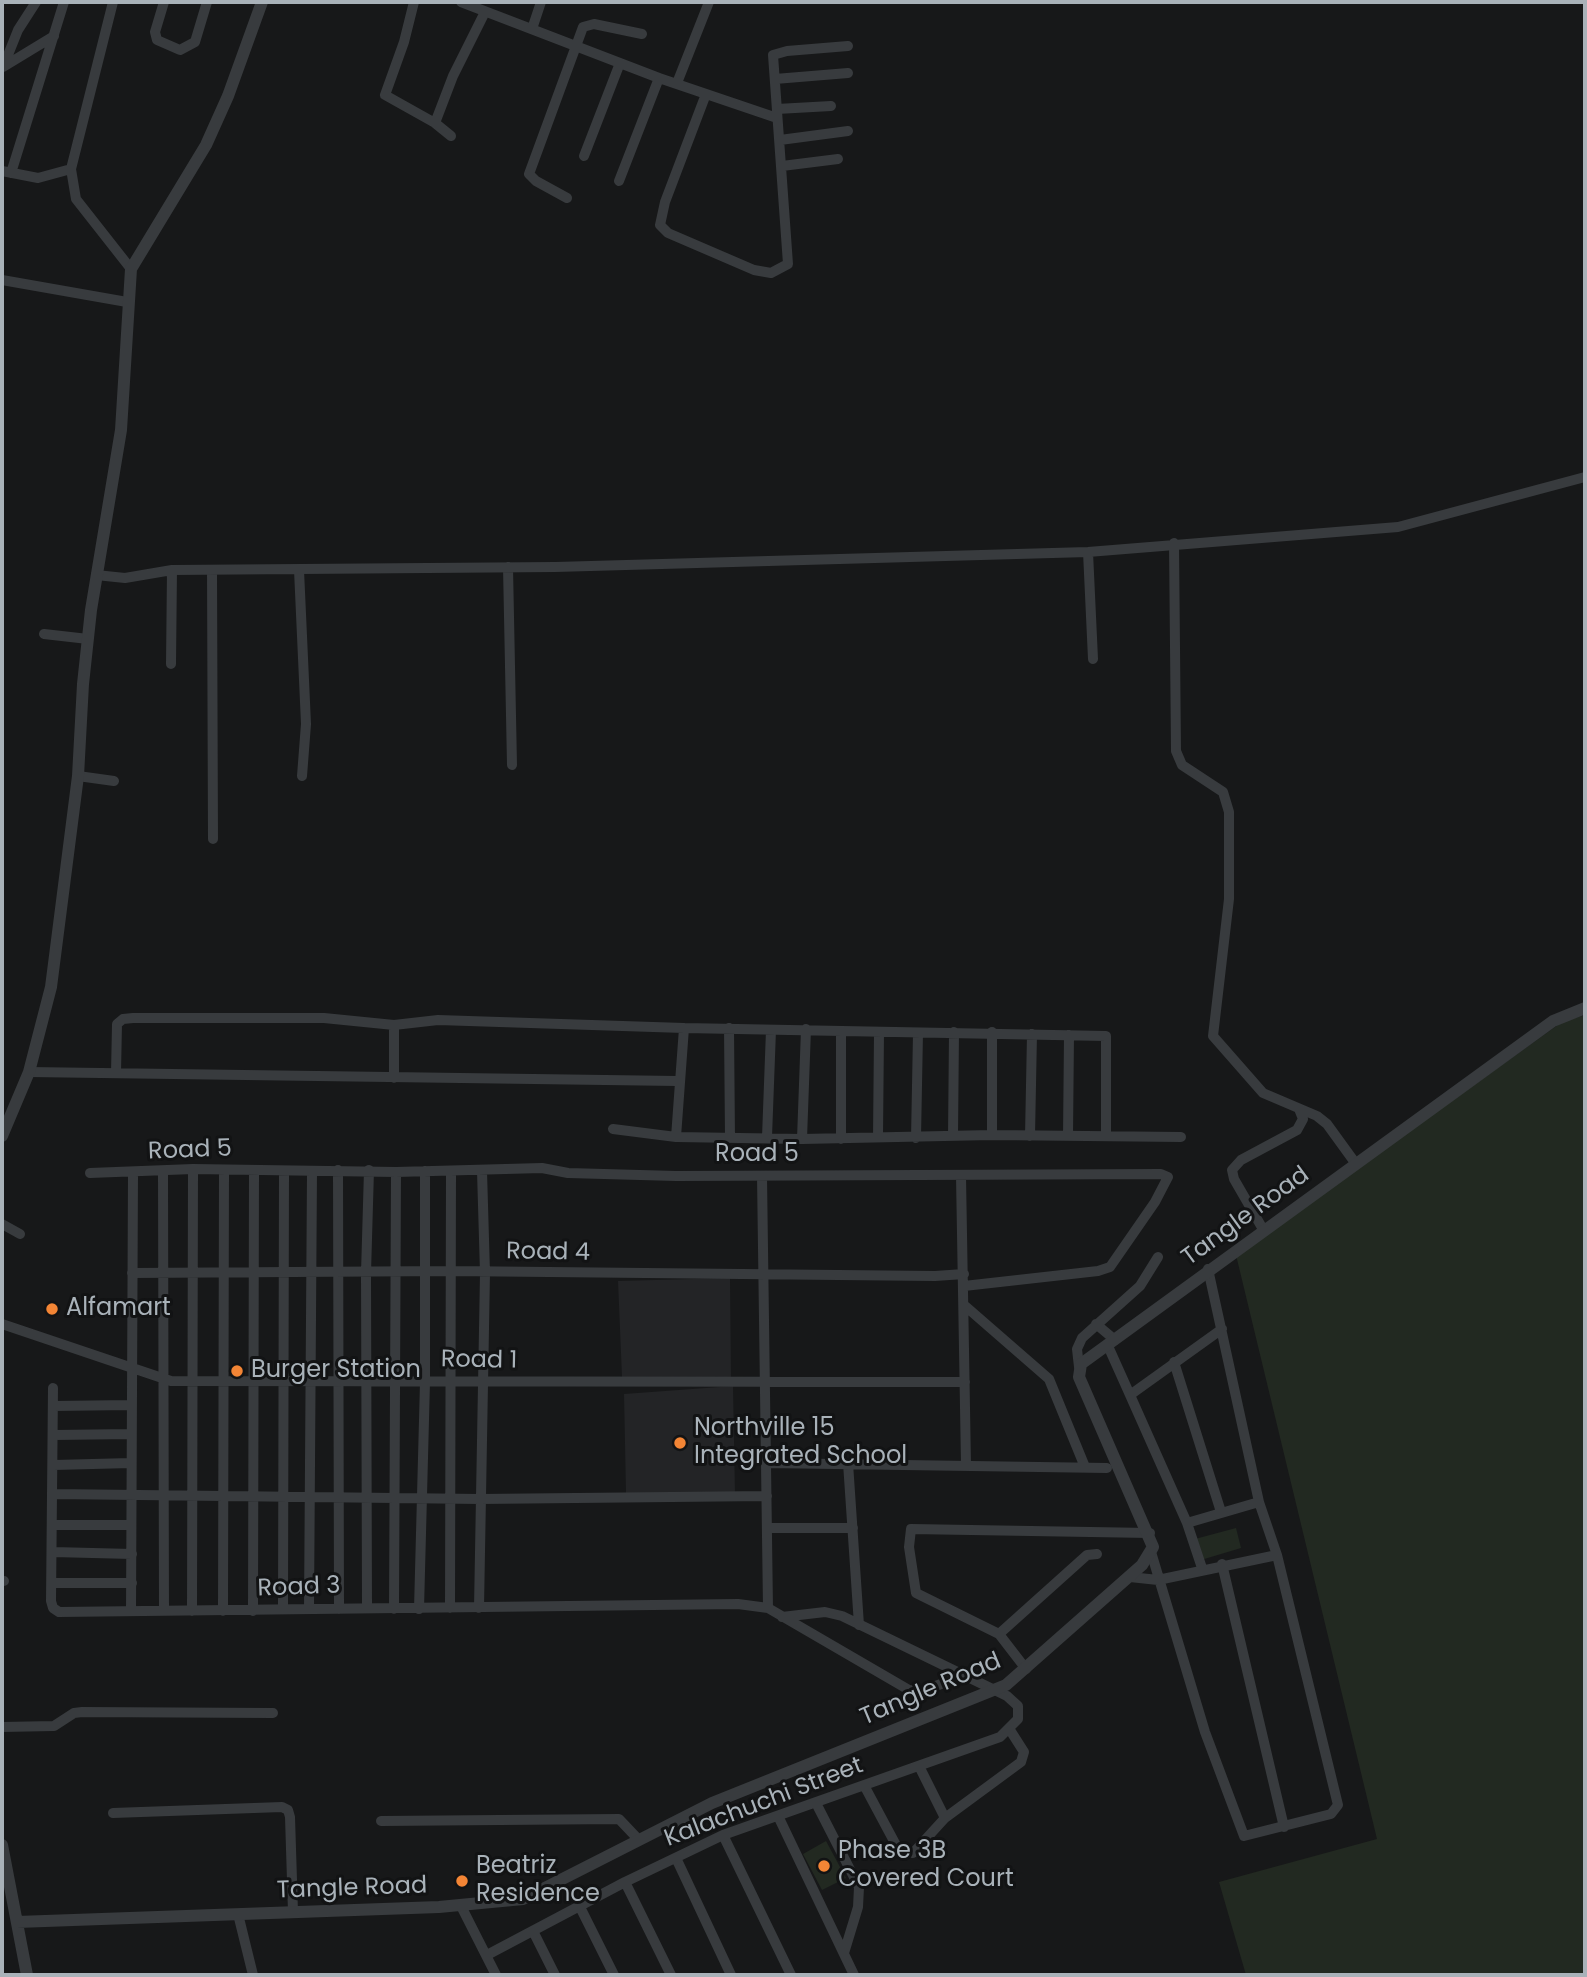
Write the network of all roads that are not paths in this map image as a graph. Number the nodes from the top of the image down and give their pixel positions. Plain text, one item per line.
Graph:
1 (36, 2) edge
2 (64, 2) edge
3 (113, 2) edge
4 (164, 2) edge
5 (207, 2) edge
6 (262, 2) edge
7 (414, 2) edge
8 (461, 2) edge
9 (541, 2) edge
10 (709, 2) edge
11 (485, 12) junction
12 (532, 29) junction
13 (642, 34) dead end
14 (54, 36) junction
15 (575, 46) junction
16 (848, 46) dead end
17 (620, 63) junction
18 (3, 68) edge
19 (848, 73) dead end
20 (659, 78) junction
21 (775, 79) junction
22 (677, 83) junction
23 (706, 94) junction
24 (831, 106) dead end
25 (777, 113) junction
26 (435, 123) junction
27 (848, 131) dead end
28 (451, 136) dead end
29 (780, 140) junction
30 (583, 156) dead end
31 (838, 159) dead end
32 (782, 166) junction
33 (71, 169) junction
34 (6, 172) edge
35 (620, 181) dead end
36 (567, 198) dead end
37 (131, 269) junction
38 (2, 280) edge
39 (127, 302) junction
40 (1585, 477) edge
41 (1174, 543) junction
42 (1088, 552) junction
43 (508, 567) junction
44 (172, 570) junction
45 (212, 570) junction
46 (299, 570) junction
47 (96, 575) junction
48 (44, 634) dead end
49 (88, 639) junction
50 (1093, 659) dead end
51 (171, 664) dead end
52 (512, 765) dead end
53 (79, 776) junction
54 (302, 776) dead end
55 (114, 781) dead end
56 (213, 839) dead end
57 (1585, 1008) edge
58 (394, 1026) junction
59 (684, 1028) junction
60 (729, 1028) junction
61 (806, 1029) junction
62 (771, 1030) junction
63 (841, 1032) junction
64 (954, 1032) junction
65 (992, 1032) junction
66 (879, 1033) junction
67 (918, 1033) junction
68 (1032, 1034) junction
69 (1069, 1035) junction
70 (29, 1072) junction
71 (116, 1073) junction
72 (394, 1078) junction
73 (677, 1081) junction
74 (1298, 1109) junction
75 (613, 1129) dead end
76 (992, 1135) junction
77 (2, 1136) edge
78 (953, 1136) junction
79 (1030, 1136) junction
80 (1068, 1136) junction
81 (1106, 1136) junction
82 (676, 1137) junction
83 (767, 1137) junction
84 (1181, 1137) dead end
85 (730, 1138) junction
86 (878, 1138) junction
87 (916, 1138) junction
88 (802, 1139) junction
89 (841, 1139) junction
90 (1356, 1164) junction
91 (193, 1169) junction
92 (223, 1170) junction
93 (254, 1170) junction
94 (338, 1170) junction
95 (369, 1170) junction
96 (425, 1171) junction
97 (482, 1171) junction
98 (163, 1172) junction
99 (284, 1172) junction
100 (312, 1172) junction
101 (396, 1172) junction
102 (451, 1172) junction
103 (90, 1173) dead end
104 (133, 1174) junction
105 (762, 1176) junction
106 (961, 1176) junction
107 (2, 1224) edge
108 (1264, 1231) junction
109 (20, 1234) dead end
110 (1158, 1257) dead end
111 (1208, 1269) junction
112 (452, 1271) junction
113 (338, 1272) junction
114 (425, 1272) junction
115 (132, 1273) junction
116 (163, 1273) junction
117 (254, 1273) junction
118 (282, 1273) junction
119 (310, 1273) junction
120 (366, 1273) junction
121 (396, 1273) junction
122 (485, 1273) junction
123 (192, 1274) junction
124 (761, 1274) junction
125 (964, 1274) junction
126 (225, 1275) junction
127 (964, 1286) junction
128 (964, 1305) junction
129 (2, 1324) edge
130 (1096, 1324) junction
131 (1222, 1329) junction
132 (1112, 1343) junction
133 (1174, 1362) junction
134 (1079, 1367) junction
135 (132, 1368) junction
136 (163, 1377) junction
137 (191, 1380) junction
138 (312, 1380) junction
139 (222, 1381) junction
140 (339, 1381) junction
141 (367, 1381) junction
142 (397, 1381) junction
143 (256, 1382) junction
144 (282, 1382) junction
145 (425, 1382) junction
146 (451, 1382) junction
147 (481, 1382) junction
148 (965, 1382) junction
149 (763, 1383) junction
150 (53, 1388) dead end
151 (1130, 1395) junction
152 (131, 1405) junction
153 (53, 1406) junction
154 (131, 1434) junction
155 (54, 1435) junction
156 (131, 1463) junction
157 (767, 1463) junction
158 (848, 1463) junction
159 (54, 1465) junction
160 (965, 1465) junction
161 (1085, 1467) junction
162 (1107, 1468) dead end
163 (53, 1494) junction
164 (132, 1494) junction
165 (164, 1495) junction
166 (193, 1496) junction
167 (223, 1496) junction
168 (311, 1496) junction
169 (767, 1496) junction
170 (254, 1497) junction
171 (283, 1497) junction
172 (339, 1497) junction
173 (367, 1497) junction
174 (395, 1498) junction
175 (421, 1498) junction
176 (452, 1498) junction
177 (480, 1499) junction
178 (1259, 1502) junction
179 (1221, 1512) junction
180 (1187, 1522) junction
181 (53, 1525) junction
182 (131, 1525) junction
183 (768, 1528) junction
184 (853, 1528) junction
185 (1150, 1533) junction
186 (53, 1552) junction
187 (1151, 1552) junction
188 (132, 1553) junction
189 (1097, 1554) dead end
190 (1277, 1555) junction
191 (1222, 1564) junction
192 (1202, 1568) junction
193 (1130, 1577) junction
194 (1158, 1580) junction
195 (51, 1583) junction
196 (132, 1583) junction
197 (367, 1607) junction
198 (450, 1608) junction
199 (479, 1608) junction
200 (768, 1608) junction
201 (283, 1609) junction
202 (309, 1609) junction
203 (339, 1609) junction
204 (394, 1609) junction
205 (419, 1609) junction
206 (131, 1611) junction
207 (164, 1611) junction
208 (192, 1611) junction
209 (223, 1611) junction
210 (253, 1611) junction
211 (782, 1617) junction
212 (859, 1625) junction
213 (999, 1634) junction
214 (1026, 1669) junction
215 (964, 1675) junction
216 (993, 1690) junction
217 (273, 1713) dead end
218 (2, 1727) edge
219 (1010, 1730) junction
220 (919, 1766) junction
221 (865, 1787) junction
222 (817, 1805) junction
223 (113, 1813) dead end
224 (779, 1818) junction
225 (945, 1818) junction
226 (381, 1821) dead end
227 (1284, 1827) junction
228 (723, 1835) junction
229 (638, 1839) junction
230 (2, 1845) edge
231 (676, 1857) junction
232 (625, 1882) junction
233 (461, 1906) junction
234 (580, 1907) junction
235 (293, 1912) junction
236 (239, 1914) junction
237 (17, 1923) junction
238 (534, 1933) junction
239 (844, 1953) junction
240 (487, 1955) junction
241 (27, 1975) edge
242 (253, 1975) edge
243 (496, 1975) edge
244 (555, 1975) edge
245 (614, 1975) edge
246 (671, 1975) edge
247 (731, 1975) edge
248 (791, 1975) edge
249 (854, 1975) edge

1 - 18 street
2 - 14 street
3 - 33 street
4 - 5 street
6 - 37 street
7 - 26 street
8 - 11 street
9 - 12 street
10 - 22 street
11 - 12 street
11 - 26 street
12 - 15 street
13 - 15 street
14 - 18 street
14 - 34 street
15 - 17 street
15 - 36 street
16 - 21 street
17 - 20 street
17 - 30 street
19 - 21 street
20 - 22 street
20 - 35 street
21 - 25 street
22 - 23 street
23 - 25 street
23 - 32 street
24 - 25 street
25 - 29 street
26 - 28 street
27 - 29 street
29 - 32 street
31 - 32 street
33 - 34 street
33 - 37 street
37 - 39 street
38 - 39 street
39 - 47 street
40 - 41 street
41 - 42 street
41 - 74 street
42 - 43 street
42 - 50 street
43 - 46 street
43 - 52 street
44 - 45 street
44 - 47 street
44 - 51 street
45 - 46 street
45 - 56 street
46 - 54 street
47 - 49 street
48 - 49 street
49 - 53 street
53 - 55 street
53 - 70 street
57 - 90 street, Tangle Road
58 - 59 street
58 - 71 street
58 - 72 street
59 - 60 street
59 - 73 street
60 - 62 street
60 - 85 street
61 - 62 street
61 - 63 street
61 - 88 street
62 - 83 street
63 - 66 street
63 - 89 street
64 - 65 street
64 - 67 street
64 - 78 street
65 - 68 street
65 - 76 street
66 - 67 street
66 - 86 street
67 - 87 street
68 - 69 street
68 - 79 street
69 - 80 street
69 - 81 street
70 - 71 street
70 - 77 street
71 - 72 street
72 - 73 street
73 - 82 street
74 - 90 street
74 - 108 street
75 - 82 street
76 - 78 street
76 - 79 street
78 - 87 street
79 - 80 street
80 - 81 street
81 - 84 street
82 - 85 street
83 - 85 street
83 - 88 street
86 - 87 street
86 - 89 street
88 - 89 street
90 - 108 street, Tangle Road
91 - 92 street, Road 5
91 - 98 street, Road 5
91 - 123 street
92 - 93 street, Road 5
92 - 126 street
93 - 99 street, Road 5
93 - 117 street
94 - 95 street, Road 5
94 - 100 street, Road 5
94 - 113 street
95 - 101 street, Road 5
95 - 120 street
96 - 101 street, Road 5
96 - 102 street, Road 5
96 - 114 street
97 - 102 street, Road 5
97 - 105 street, Road 5
97 - 122 street
98 - 104 street, Road 5
98 - 116 street
99 - 100 street, Road 5
99 - 118 street
100 - 119 street
101 - 121 street
102 - 112 street
103 - 104 street, Road 5
104 - 115 street
105 - 106 street, Road 5
105 - 124 street
106 - 125 street
106 - 127 street, Road 5
107 - 109 street
108 - 111 street, Tangle Road
110 - 130 street
111 - 131 street
111 - 132 street, Tangle Road
112 - 114 street, Road 4
112 - 122 street, Road 4
112 - 146 street
113 - 119 street, Road 4
113 - 120 street, Road 4
113 - 140 street
114 - 121 street, Road 4
114 - 145 street
115 - 116 street, Road 4
115 - 135 street
116 - 123 street, Road 4
116 - 136 street
117 - 118 street, Road 4
117 - 126 street, Road 4
117 - 143 street
118 - 119 street, Road 4
118 - 144 street
119 - 138 street
120 - 121 street, Road 4
120 - 141 street
121 - 142 street
122 - 124 street, Road 4
122 - 147 street
123 - 126 street, Road 4
123 - 137 street
124 - 125 street, Road 4
124 - 149 street
125 - 127 street
126 - 139 street
127 - 128 street
128 - 148 street
128 - 161 street
129 - 135 street, Road 1
130 - 132 street
130 - 134 street
131 - 133 street
131 - 178 street
132 - 134 street, Tangle Road
132 - 151 street
133 - 151 street
133 - 179 street
134 - 185 street
135 - 136 street, Road 1
135 - 152 street
136 - 137 street, Road 1
136 - 165 street
137 - 139 street, Road 1
137 - 166 street
138 - 140 street, Road 1
138 - 144 street, Road 1
138 - 168 street
139 - 143 street, Road 1
139 - 167 street
140 - 141 street, Road 1
140 - 172 street
141 - 142 street, Road 1
141 - 173 street
142 - 145 street, Road 1
142 - 174 street
143 - 144 street, Road 1
143 - 170 street
144 - 171 street
145 - 146 street, Road 1
145 - 175 street
146 - 147 street, Road 1
146 - 176 street
147 - 149 street, Road 1
147 - 177 street
148 - 149 street, Road 1
148 - 160 street
149 - 157 street
150 - 153 street, Road 3
151 - 180 street
152 - 153 street
152 - 154 street
153 - 155 street, Road 3
154 - 155 street
154 - 156 street
155 - 159 street, Road 3
156 - 159 street
156 - 164 street
157 - 158 street
157 - 169 street
158 - 160 street
158 - 184 street
159 - 163 street, Road 3
160 - 161 street
161 - 162 street
163 - 164 street
163 - 181 street, Road 3
164 - 165 street
164 - 182 street
165 - 166 street
165 - 207 street
166 - 167 street
166 - 208 street
167 - 170 street
167 - 209 street
168 - 171 street
168 - 172 street
168 - 202 street
169 - 177 street
169 - 183 street
170 - 171 street
170 - 210 street
171 - 201 street
172 - 173 street
172 - 203 street
173 - 174 street
173 - 197 street
174 - 175 street
174 - 204 street
175 - 176 street
175 - 205 street
176 - 177 street
176 - 198 street
177 - 199 street
178 - 179 street
178 - 190 street
179 - 180 street
180 - 192 street
181 - 182 street
181 - 186 street, Road 3
182 - 188 street
183 - 184 street
183 - 200 street
184 - 212 street
185 - 187 street
185 - 213 street
186 - 188 street
186 - 195 street, Road 3
187 - 193 street, Tangle Road
187 - 194 street
188 - 196 street
189 - 213 street
190 - 191 street
190 - 227 street
191 - 192 street
191 - 227 street
192 - 194 street
193 - 194 street
193 - 214 street, Tangle Road
194 - 227 street
195 - 196 street
195 - 206 street, Road 3
196 - 206 street
197 - 203 street, Road 3
197 - 204 street, Road 3
198 - 199 street, Road 3
198 - 205 street, Road 3
199 - 200 street, Road 3
200 - 211 street
201 - 202 street, Road 3
201 - 210 street, Road 3
202 - 203 street, Road 3
204 - 205 street, Road 3
206 - 207 street, Road 3
207 - 208 street, Road 3
208 - 209 street, Road 3
209 - 210 street, Road 3
211 - 212 street
211 - 215 street
212 - 215 street
213 - 214 street
214 - 216 street, Tangle Road
215 - 216 street
216 - 219 street
216 - 229 street, Tangle Road
217 - 218 street
219 - 220 street, Kalachuchi Street
219 - 225 street
220 - 221 street, Kalachuchi Street
220 - 225 street
221 - 222 street, Kalachuchi Street
221 - 225 street
222 - 224 street, Kalachuchi Street
222 - 239 street
223 - 235 street
224 - 228 street, Kalachuchi Street
224 - 239 street
226 - 229 street
228 - 231 street, Kalachuchi Street
228 - 248 street
229 - 233 street, Tangle Road
230 - 237 street
231 - 232 street, Kalachuchi Street
231 - 247 street
232 - 234 street, Kalachuchi Street
232 - 246 street
233 - 235 street, Tangle Road
233 - 240 street
234 - 238 street, Kalachuchi Street
234 - 245 street
235 - 236 street, Tangle Road
236 - 237 street, Tangle Road
236 - 242 street
237 - 241 street
238 - 240 street, Kalachuchi Street
238 - 244 street
239 - 249 street
240 - 243 street

